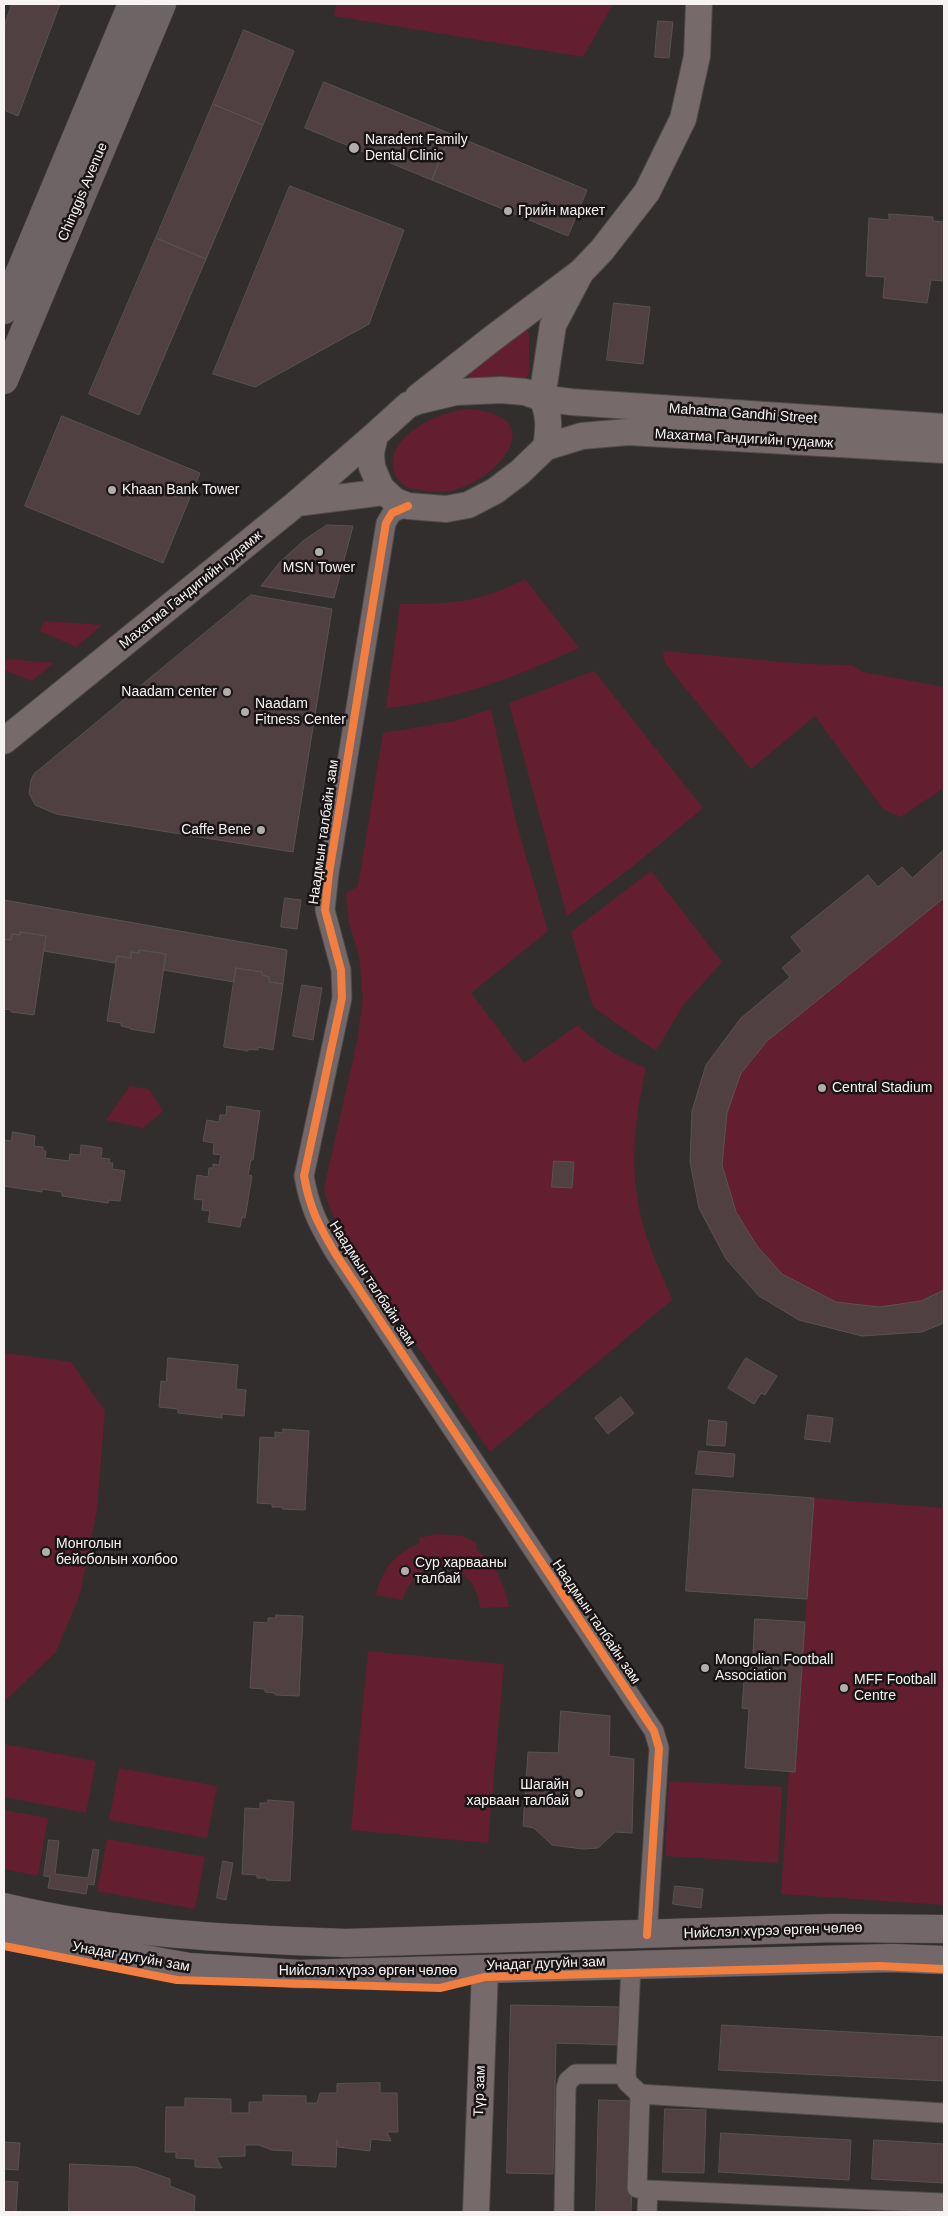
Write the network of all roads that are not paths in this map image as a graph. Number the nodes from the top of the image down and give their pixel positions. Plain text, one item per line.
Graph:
1 (132, 4) edge
2 (162, 4) edge
3 (699, 4) edge
4 (581, 272) junction
5 (4, 310) edge
6 (4, 380) edge
7 (542, 398) junction
8 (408, 405) junction
9 (944, 427) edge
10 (375, 435) junction
11 (546, 447) junction
12 (944, 450) edge
13 (384, 492) junction
14 (297, 503) junction
15 (408, 506) junction
16 (4, 741) edge
17 (4, 1907) edge
18 (862, 1928) junction
19 (944, 1929) edge
20 (4, 1934) edge
21 (647, 1935) junction
22 (395, 1942) junction
23 (863, 1959) junction
24 (944, 1960) edge
25 (631, 1966) junction
26 (485, 1970) junction
27 (395, 1972) junction
28 (626, 2074) junction
29 (640, 2094) junction
30 (944, 2113) edge
31 (648, 2190) junction
32 (944, 2203) edge
33 (476, 2212) edge
34 (564, 2212) edge
35 (647, 2212) edge

1 - 5 highway, Chinggis Avenue
2 - 6 highway, Chinggis Avenue
3 - 4 main road
4 - 7 main road
4 - 8 main road
7 - 8 main road
7 - 9 main road, Mahatma Gandhi Street
7 - 11 main road
8 - 10 main road
10 - 13 main road
10 - 14 main road, Махатма Гандигийн гудамж
11 - 12 main road, Махатма Гандигийн гудамж
11 - 15 main road
13 - 14 main road
13 - 15 main road
14 - 16 main road, Махатма Гандигийн гудамж
15 - 21 street, Наадмын талбайн зам
17 - 22 main road, Нийслэл хүрээ өргөн чөлөө
18 - 19 main road, Нийслэл хүрээ өргөн чөлөө
18 - 21 main road, Нийслэл хүрээ өргөн чөлөө
18 - 23 main road
20 - 27 main road, Нийслэл хүрээ өргөн чөлөө
21 - 22 main road, Нийслэл хүрээ өргөн чөлөө
22 - 27 main road
23 - 24 main road, Нийслэл хүрээ өргөн чөлөө
23 - 25 main road, Нийслэл хүрээ өргөн чөлөө
25 - 26 main road, Нийслэл хүрээ өргөн чөлөө
25 - 28 street
26 - 27 main road, Нийслэл хүрээ өргөн чөлөө
26 - 33 main road, Түр зам
28 - 29 street
28 - 34 street
29 - 30 street
29 - 31 street
31 - 32 street
31 - 35 street

